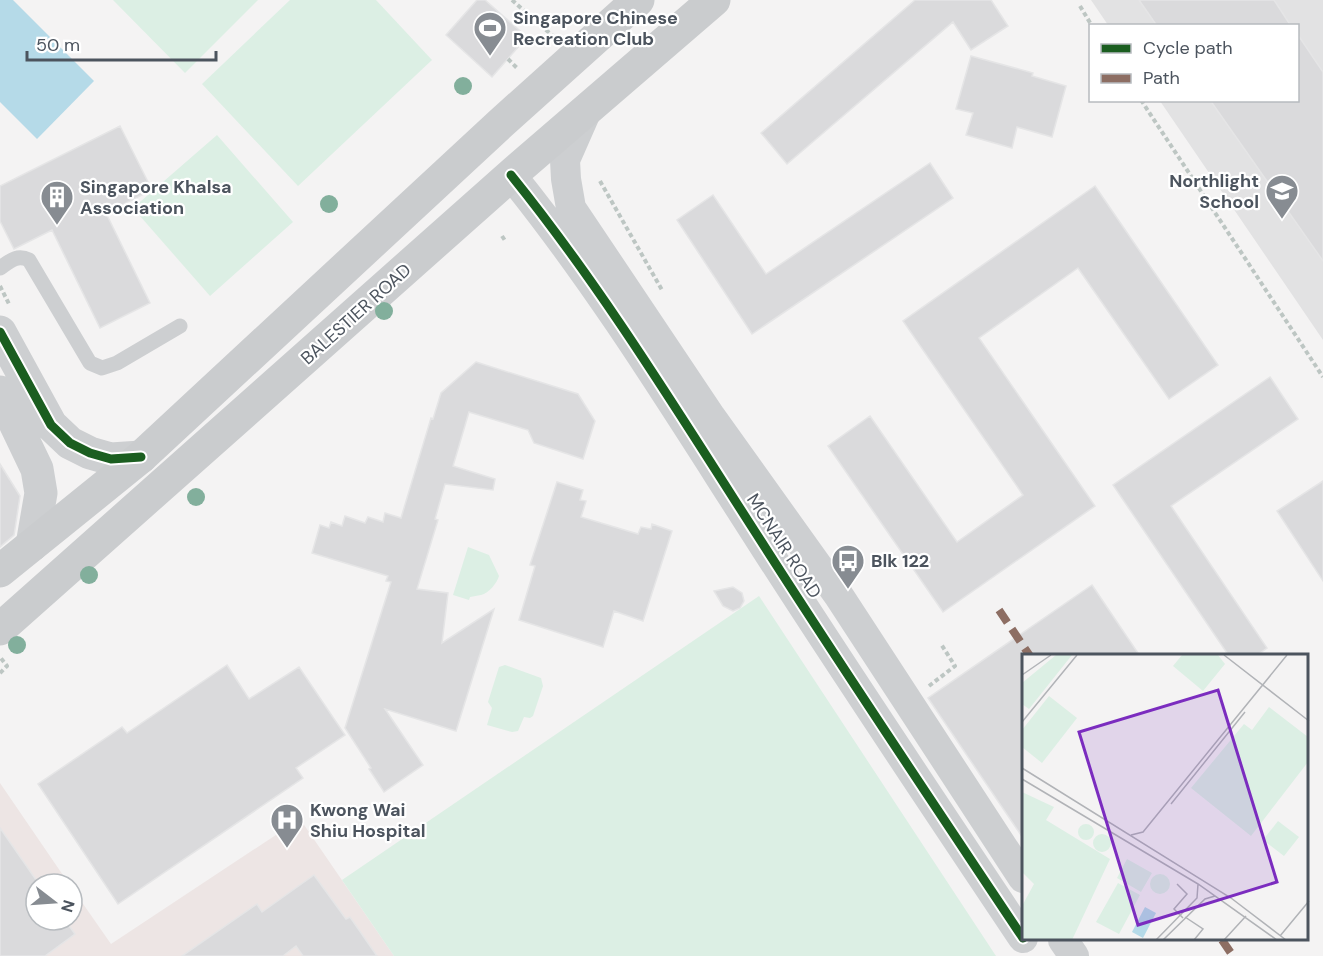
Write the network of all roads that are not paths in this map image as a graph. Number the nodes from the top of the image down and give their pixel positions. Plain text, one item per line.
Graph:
1 (638, 0) edge
2 (714, 0) edge
3 (587, 110) junction
4 (511, 175) junction
5 (0, 268) edge
6 (180, 327) dead end
7 (0, 332) edge
8 (1, 398) edge
9 (141, 458) junction
10 (32, 545) junction
11 (0, 571) edge
12 (0, 629) edge
13 (1022, 876) edge
14 (1022, 936) edge
15 (1025, 941) edge
16 (1064, 941) edge
17 (1035, 956) edge
18 (1074, 956) edge

1 - 9 main road
2 - 3 main road, BALESTIER ROAD
3 - 4 main road, BALESTIER ROAD
3 - 13 street, MCNAIR ROAD
4 - 12 main road, BALESTIER ROAD
4 - 14 street, MCNAIR ROAD
5 - 6 lane
7 - 9 street
8 - 10 street
9 - 10 main road
10 - 11 main road
15 - 17 street, MCNAIR ROAD
16 - 18 street

